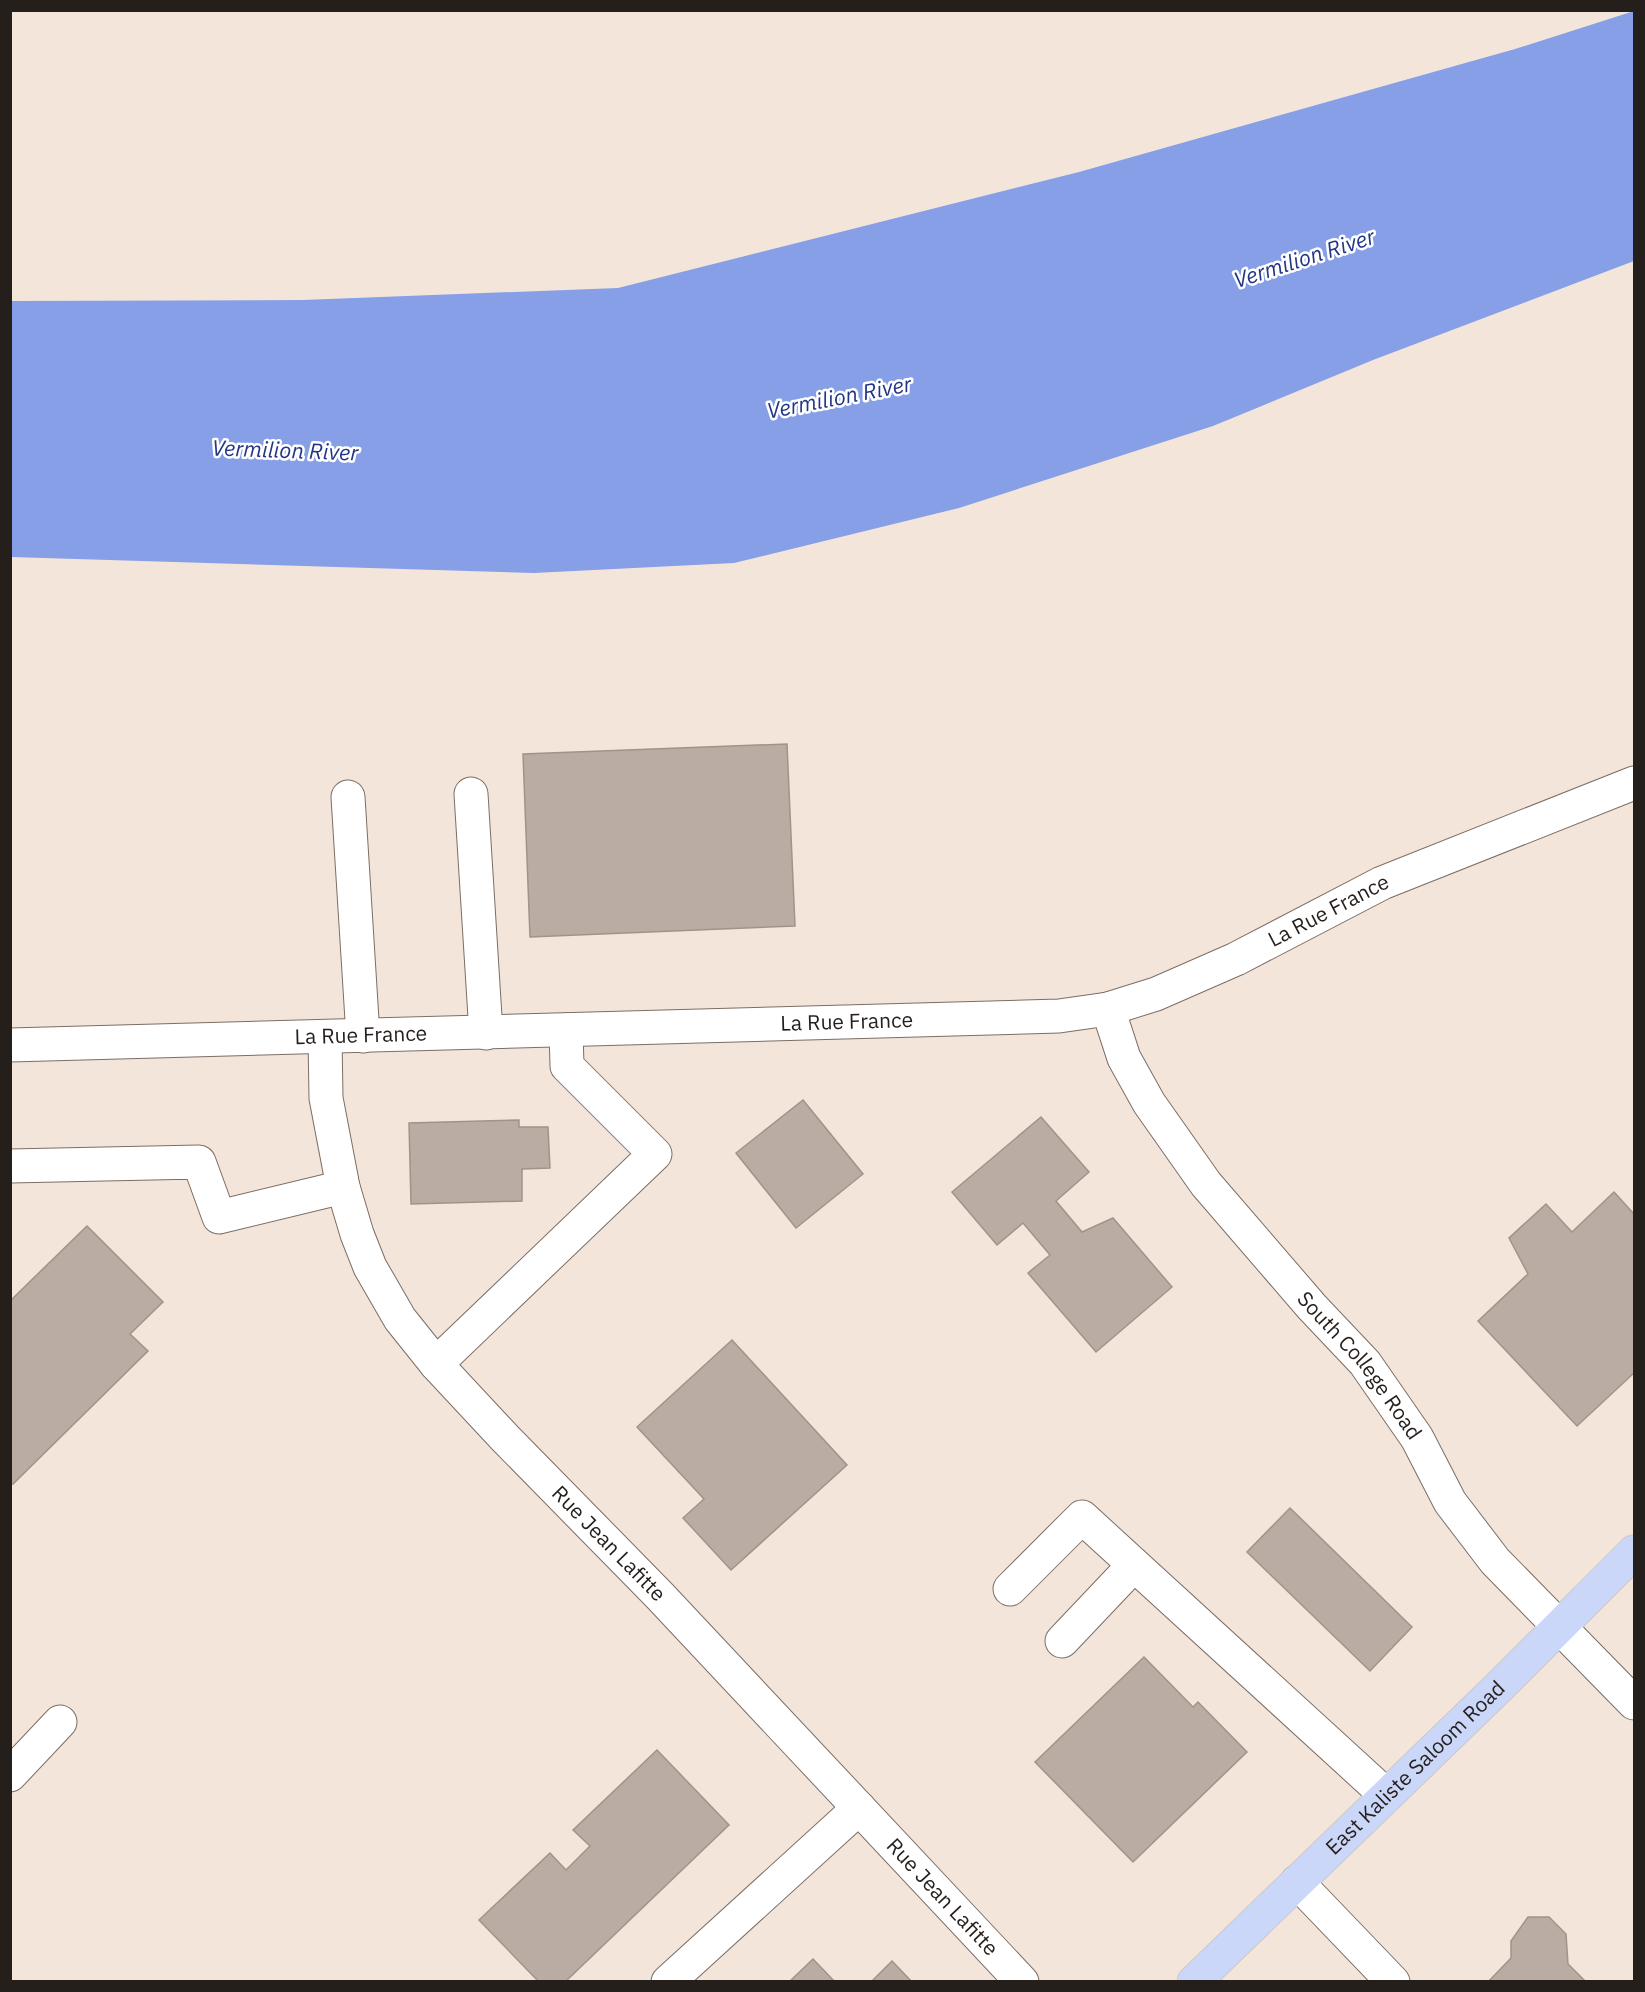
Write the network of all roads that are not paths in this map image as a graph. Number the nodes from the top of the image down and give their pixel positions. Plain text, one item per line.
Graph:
1 (1635, 783) edge
2 (471, 794) dead end
3 (348, 797) dead end
4 (1108, 1009) junction
5 (566, 1030) junction
6 (486, 1033) junction
7 (363, 1036) junction
8 (325, 1037) junction
9 (10, 1045) edge
10 (14, 1169) edge
11 (343, 1187) junction
12 (436, 1364) junction
13 (1635, 1552) edge
14 (1134, 1565) junction
15 (1010, 1589) dead end
16 (1559, 1627) junction
17 (1062, 1641) dead end
18 (1635, 1703) edge
19 (60, 1722) dead end
20 (10, 1775) edge
21 (1386, 1795) junction
22 (859, 1808) junction
23 (1297, 1882) junction
24 (668, 1982) edge
25 (1022, 1982) edge
26 (1194, 1982) edge
27 (1393, 1982) edge

1 - 4 street, La Rue France
2 - 6 street
3 - 7 street
4 - 5 street, La Rue France
4 - 16 street, South College Road
5 - 6 street, La Rue France
5 - 12 street
6 - 7 street, La Rue France
7 - 8 street, La Rue France
8 - 9 street, La Rue France
8 - 11 street, Rue Jean Lafitte
10 - 11 street
11 - 12 street, Rue Jean Lafitte
12 - 22 street, Rue Jean Lafitte
13 - 16 main road, East Kaliste Saloom Road
14 - 15 street
14 - 17 street
14 - 21 street
16 - 18 street, South College Road
16 - 21 main road, East Kaliste Saloom Road
19 - 20 street
21 - 23 main road, East Kaliste Saloom Road
22 - 24 street
22 - 25 street, Rue Jean Lafitte
23 - 26 main road, East Kaliste Saloom Road
23 - 27 street

